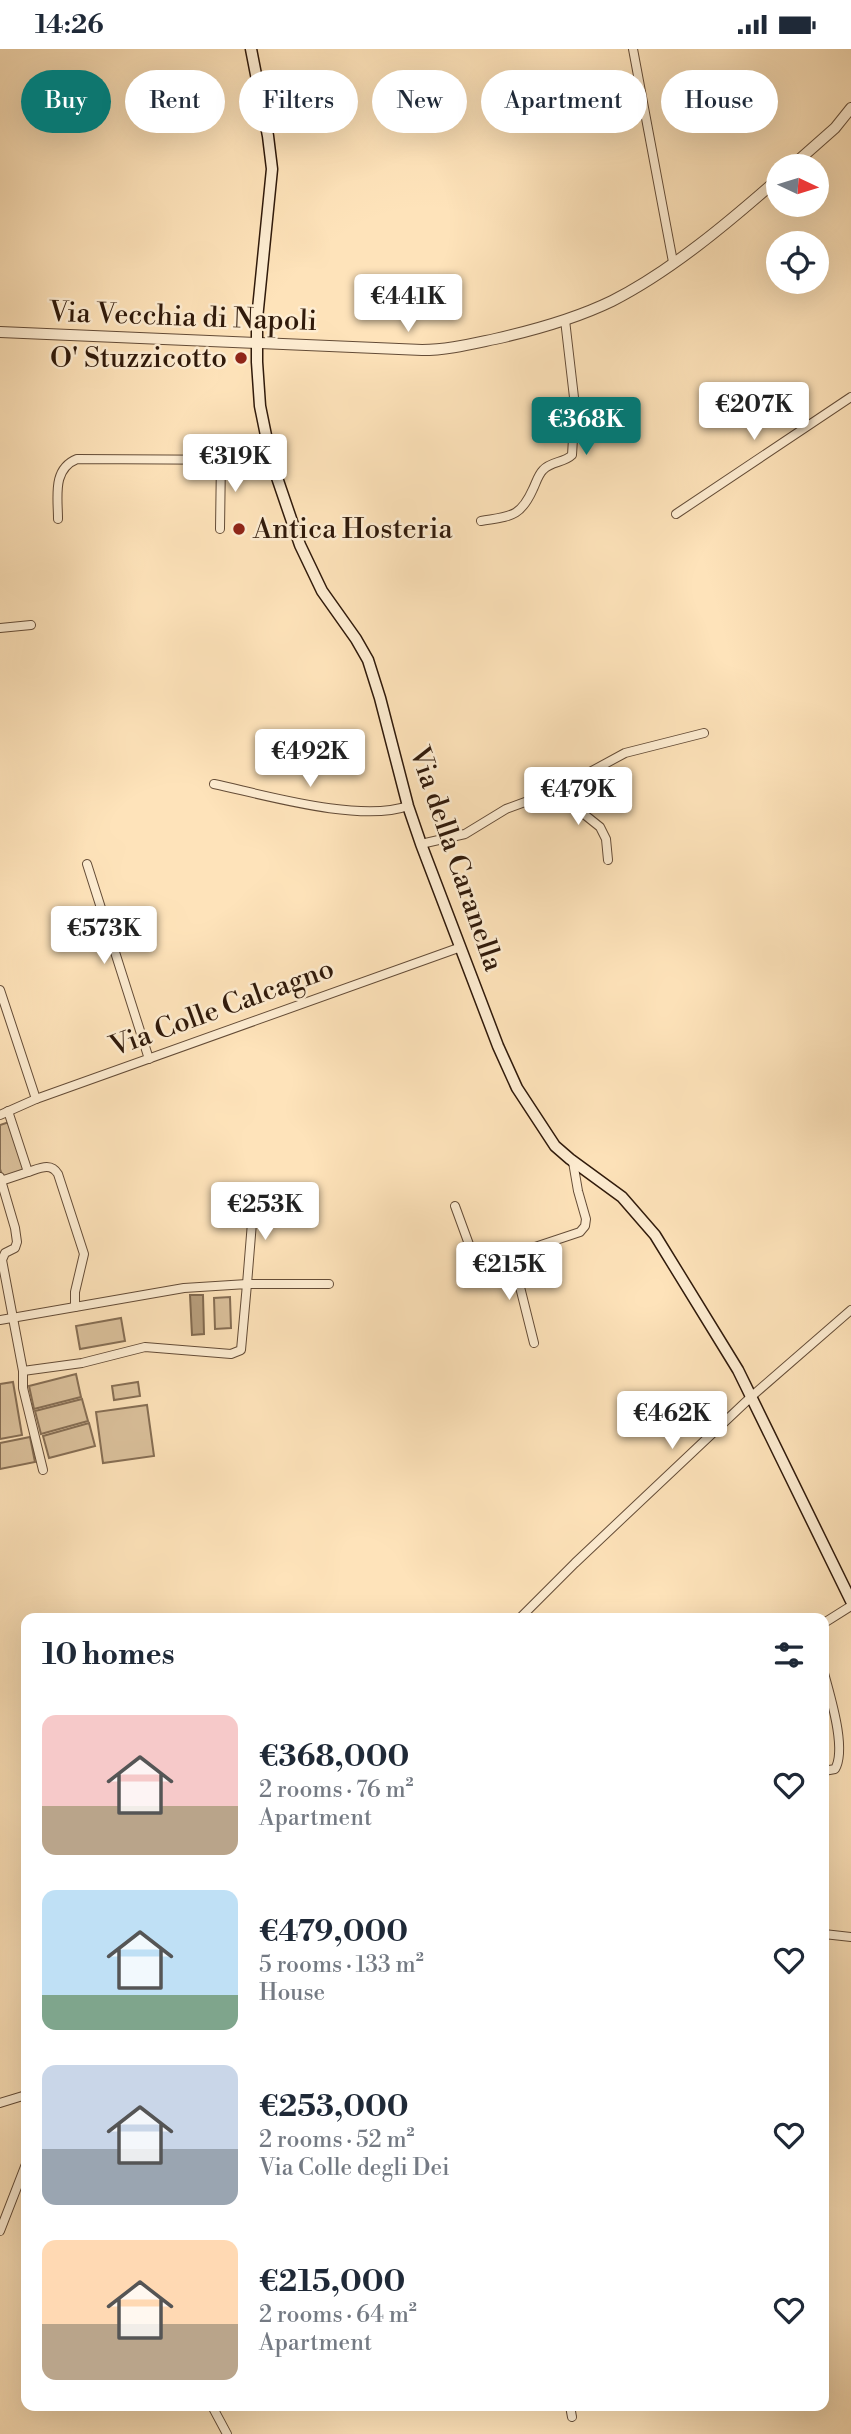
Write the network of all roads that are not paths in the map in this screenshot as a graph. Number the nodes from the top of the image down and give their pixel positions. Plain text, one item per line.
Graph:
1 (251, 49) edge
2 (633, 49) edge
3 (851, 108) edge
4 (806, 154) edge
5 (766, 189) edge
6 (673, 262) junction
7 (565, 320) junction
8 (0, 332) edge
9 (256, 343) junction
10 (851, 397) edge
11 (221, 459) junction
12 (271, 460) junction
13 (676, 514) dead end
14 (58, 519) dead end
15 (481, 521) dead end
16 (220, 529) dead end
17 (31, 625) dead end
18 (0, 628) edge
19 (704, 733) dead end
20 (214, 784) dead end
21 (555, 791) junction
22 (408, 806) junction
23 (421, 844) junction
24 (608, 860) dead end
25 (87, 864) dead end
26 (461, 947) junction
27 (0, 990) edge
28 (149, 1059) junction
29 (36, 1099) junction
30 (4, 1113) edge
31 (573, 1162) junction
32 (29, 1172) junction
33 (1, 1179) edge
34 (254, 1198) dead end
35 (455, 1206) dead end
36 (512, 1255) junction
37 (247, 1284) junction
38 (329, 1285) dead end
39 (75, 1307) junction
40 (851, 1310) edge
41 (13, 1318) junction
42 (0, 1320) edge
43 (534, 1343) dead end
44 (23, 1371) junction
45 (752, 1396) junction
46 (43, 1470) dead end
47 (851, 1604) edge
48 (525, 1613) edge
49 (829, 1619) edge
50 (829, 1695) edge
51 (829, 1770) edge
52 (829, 1935) edge
53 (851, 1937) edge
54 (21, 2097) edge
55 (0, 2103) edge
56 (21, 2177) edge
57 (0, 2231) edge
58 (215, 2411) edge
59 (571, 2411) edge
60 (572, 2417) dead end
61 (227, 2434) edge

1 - 9 main road, Via della Caranella
2 - 6 street
3 - 4 street
5 - 6 street, Via Vecchia di Napoli
6 - 7 street, Via Vecchia di Napoli
7 - 9 street, Via Vecchia di Napoli
7 - 15 street
8 - 9 street, Via Vecchia di Napoli
9 - 12 main road, Via della Caranella
10 - 13 street
11 - 12 street
11 - 14 street
11 - 16 street
12 - 22 main road, Via della Caranella
17 - 18 street
19 - 21 street
20 - 22 street
21 - 23 street
21 - 24 street
22 - 23 main road, Via della Caranella
23 - 26 main road, Via della Caranella
25 - 28 street
26 - 28 street, Via Colle Calcagno
26 - 31 main road, Via della Caranella
27 - 29 street
28 - 29 street, Via Colle Calcagno
29 - 30 street, Via Colle Calcagno
30 - 32 street
31 - 36 street
31 - 45 main road, Via della Caranella
32 - 33 street
32 - 39 street
33 - 41 street
34 - 37 street
35 - 36 street
36 - 43 street
37 - 38 street
37 - 39 street
37 - 44 street
39 - 41 street
40 - 45 street
41 - 42 street
41 - 44 street
44 - 46 street
45 - 47 main road, Via della Caranella
45 - 48 street
47 - 49 street
50 - 51 street
52 - 53 street
54 - 55 street
56 - 57 street
58 - 61 street
59 - 60 street

